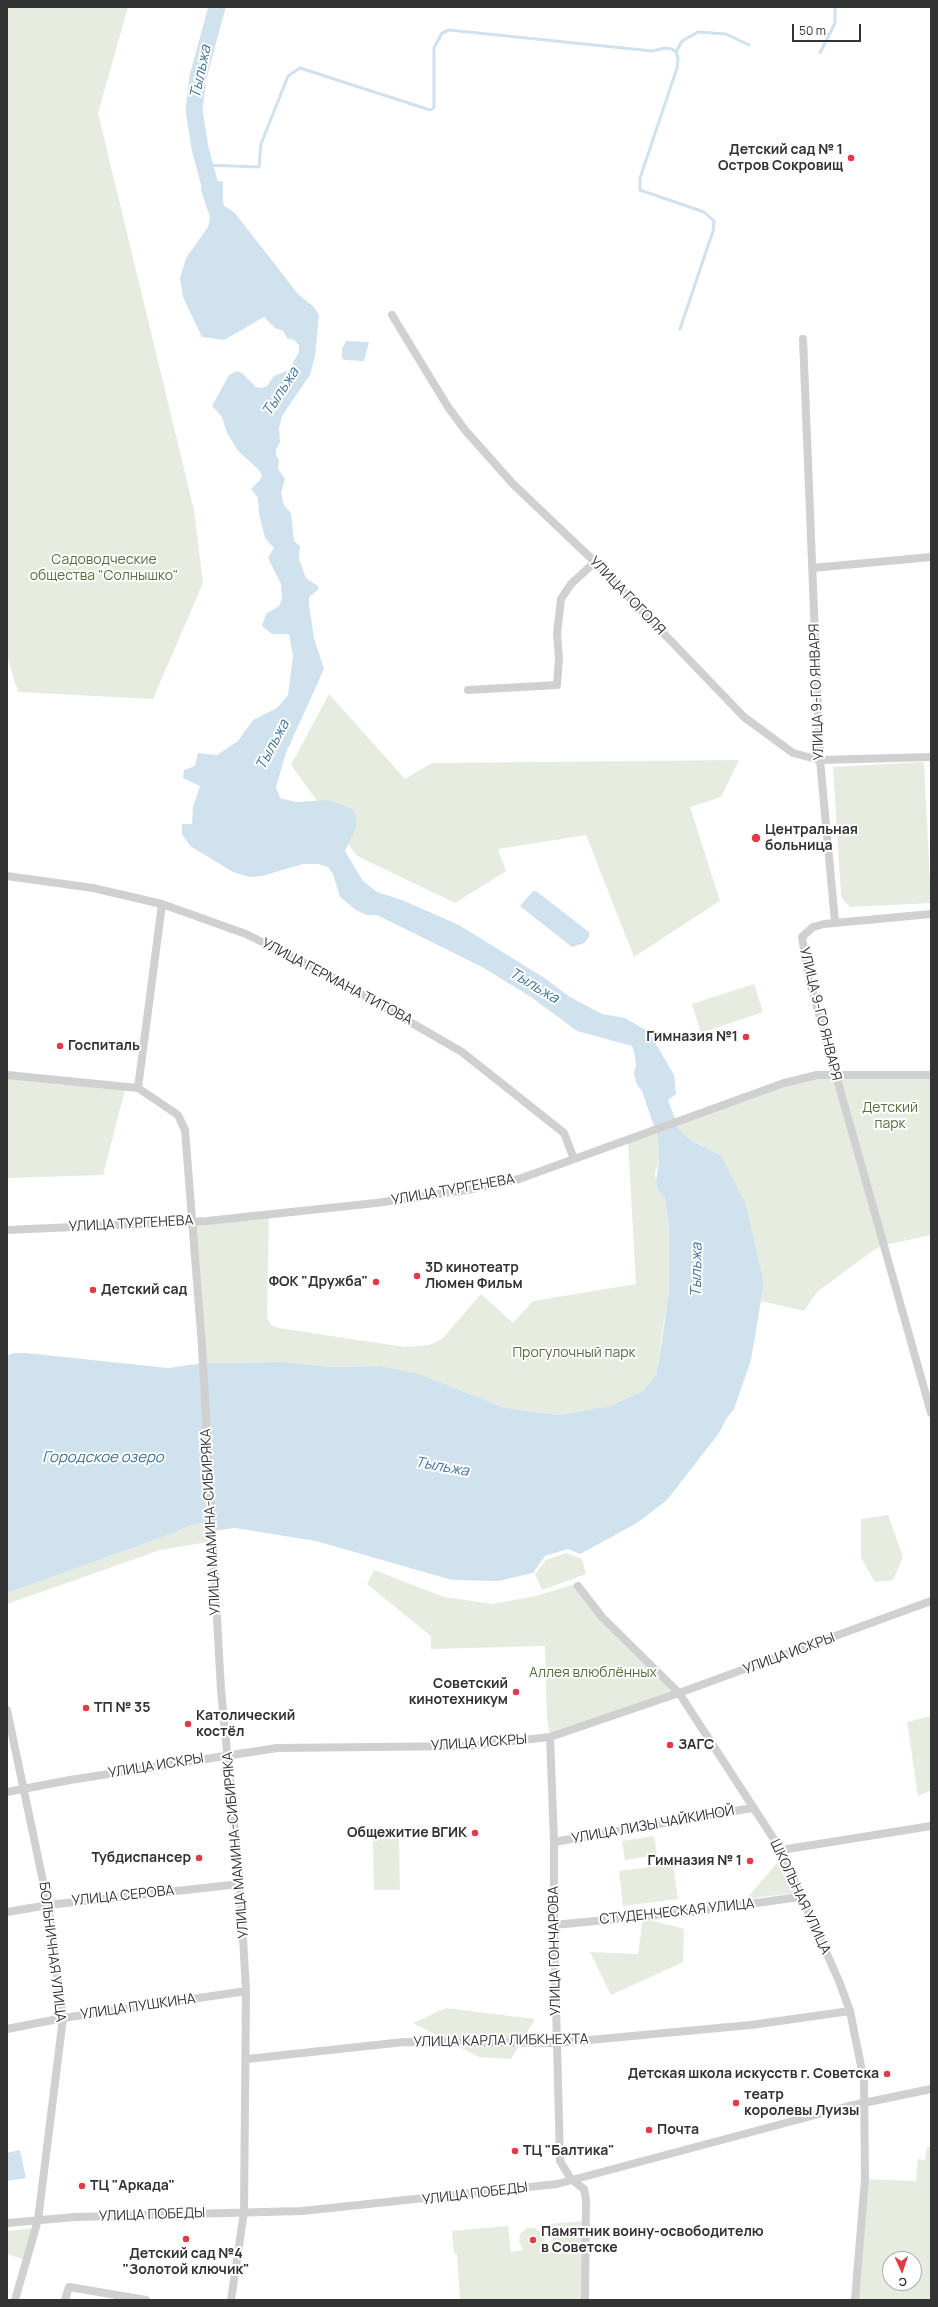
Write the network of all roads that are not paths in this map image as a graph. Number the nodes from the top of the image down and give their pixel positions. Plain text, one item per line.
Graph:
1 (392, 315) dead end
2 (803, 339) dead end
3 (931, 557) edge
4 (595, 562) junction
5 (812, 568) junction
6 (468, 690) dead end
7 (931, 757) edge
8 (820, 760) junction
9 (7, 876) edge
10 (162, 904) junction
11 (931, 914) edge
12 (835, 922) junction
13 (7, 1075) edge
14 (835, 1075) junction
15 (931, 1075) edge
16 (138, 1088) junction
17 (574, 1159) junction
18 (191, 1221) junction
19 (7, 1230) edge
20 (931, 1413) edge
21 (578, 1586) dead end
22 (931, 1601) edge
23 (679, 1693) junction
24 (7, 1710) edge
25 (550, 1737) junction
26 (228, 1754) junction
27 (24, 1789) junction
28 (7, 1792) edge
29 (752, 1808) junction
30 (931, 1826) edge
31 (554, 1842) junction
32 (781, 1850) junction
33 (240, 1884) junction
34 (800, 1897) junction
35 (48, 1905) junction
36 (7, 1912) edge
37 (554, 1925) junction
38 (246, 1991) junction
39 (850, 2011) junction
40 (63, 2018) junction
41 (7, 2029) edge
42 (557, 2043) junction
43 (247, 2058) junction
44 (931, 2089) edge
45 (865, 2102) junction
46 (571, 2180) junction
47 (244, 2212) junction
48 (38, 2220) junction
49 (7, 2223) edge
50 (14, 2300) edge
51 (65, 2300) edge
52 (146, 2300) edge
53 (231, 2300) edge
54 (585, 2300) edge
55 (855, 2300) edge

1 - 4 street, УЛИЦА ГОГОЛЯ
2 - 5 street, УЛИЦА 9-ГО ЯНВАРЯ
3 - 5 street
4 - 6 street
4 - 8 street, УЛИЦА ГОГОЛЯ
5 - 8 street, УЛИЦА 9-ГО ЯНВАРЯ
7 - 8 street, УЛИЦА ГОГОЛЯ
8 - 12 street, УЛИЦА 9-ГО ЯНВАРЯ
9 - 10 street, УЛИЦА ГЕРМАНА ТИТОВА
10 - 16 street
10 - 17 street, УЛИЦА ГЕРМАНА ТИТОВА
11 - 12 street
12 - 14 street, УЛИЦА 9-ГО ЯНВАРЯ
13 - 16 street
14 - 15 street, УЛИЦА ТУРГЕНЕВА
14 - 17 street, УЛИЦА ТУРГЕНЕВА
14 - 20 street, УЛИЦА 9-ГО ЯНВАРЯ
16 - 18 street, УЛИЦА МАМИНА-СИБИРЯКА
17 - 18 street, УЛИЦА ТУРГЕНЕВА
18 - 19 street, УЛИЦА ТУРГЕНЕВА
18 - 26 street, УЛИЦА МАМИНА-СИБИРЯКА
21 - 23 street, ШКОЛЬНАЯ УЛИЦА
22 - 23 street, УЛИЦА ИСКРЫ
23 - 25 street, УЛИЦА ИСКРЫ
23 - 29 street, ШКОЛЬНАЯ УЛИЦА
24 - 27 street, БОЛЬНИЧНАЯ УЛИЦА
25 - 26 street, УЛИЦА ИСКРЫ
25 - 31 street, УЛИЦА ГОНЧАРОВА
26 - 27 street, УЛИЦА ИСКРЫ
26 - 33 street, УЛИЦА МАМИНА-СИБИРЯКА
27 - 28 street, УЛИЦА ИСКРЫ
27 - 35 street, БОЛЬНИЧНАЯ УЛИЦА
29 - 31 street, УЛИЦА ЛИЗЫ ЧАЙКИНОЙ
29 - 32 street, ШКОЛЬНАЯ УЛИЦА
30 - 32 street
31 - 37 street, УЛИЦА ГОНЧАРОВА
32 - 34 street, ШКОЛЬНАЯ УЛИЦА
33 - 35 street, УЛИЦА СЕРОВА
33 - 38 street, УЛИЦА МАМИНА-СИБИРЯКА
34 - 37 street, СТУДЕНЧЕСКАЯ УЛИЦА
34 - 39 street, ШКОЛЬНАЯ УЛИЦА
35 - 36 street, УЛИЦА СЕРОВА
35 - 40 street, БОЛЬНИЧНАЯ УЛИЦА
37 - 42 street, УЛИЦА ГОНЧАРОВА
38 - 40 street, УЛИЦА ПУШКИНА
38 - 43 street, УЛИЦА МАМИНА-СИБИРЯКА
39 - 42 street, УЛИЦА КАРЛА ЛИБКНЕХТА
39 - 45 street, ШКОЛЬНАЯ УЛИЦА
40 - 41 street, УЛИЦА ПУШКИНА
40 - 48 street, БОЛЬНИЧНАЯ УЛИЦА
42 - 43 street, УЛИЦА КАРЛА ЛИБКНЕХТА
42 - 46 street, УЛИЦА ГОНЧАРОВА
43 - 47 street, УЛИЦА МАМИНА-СИБИРЯКА
44 - 45 street, УЛИЦА ПОБЕДЫ
45 - 46 street, УЛИЦА ПОБЕДЫ
45 - 55 street, ШКОЛЬНАЯ УЛИЦА
46 - 47 street, УЛИЦА ПОБЕДЫ
46 - 54 street, УЛИЦА ГОНЧАРОВА
47 - 48 street, УЛИЦА ПОБЕДЫ
47 - 53 street, УЛИЦА МАМИНА-СИБИРЯКА
48 - 49 street, УЛИЦА ПОБЕДЫ
48 - 50 street, БОЛЬНИЧНАЯ УЛИЦА
51 - 52 street

